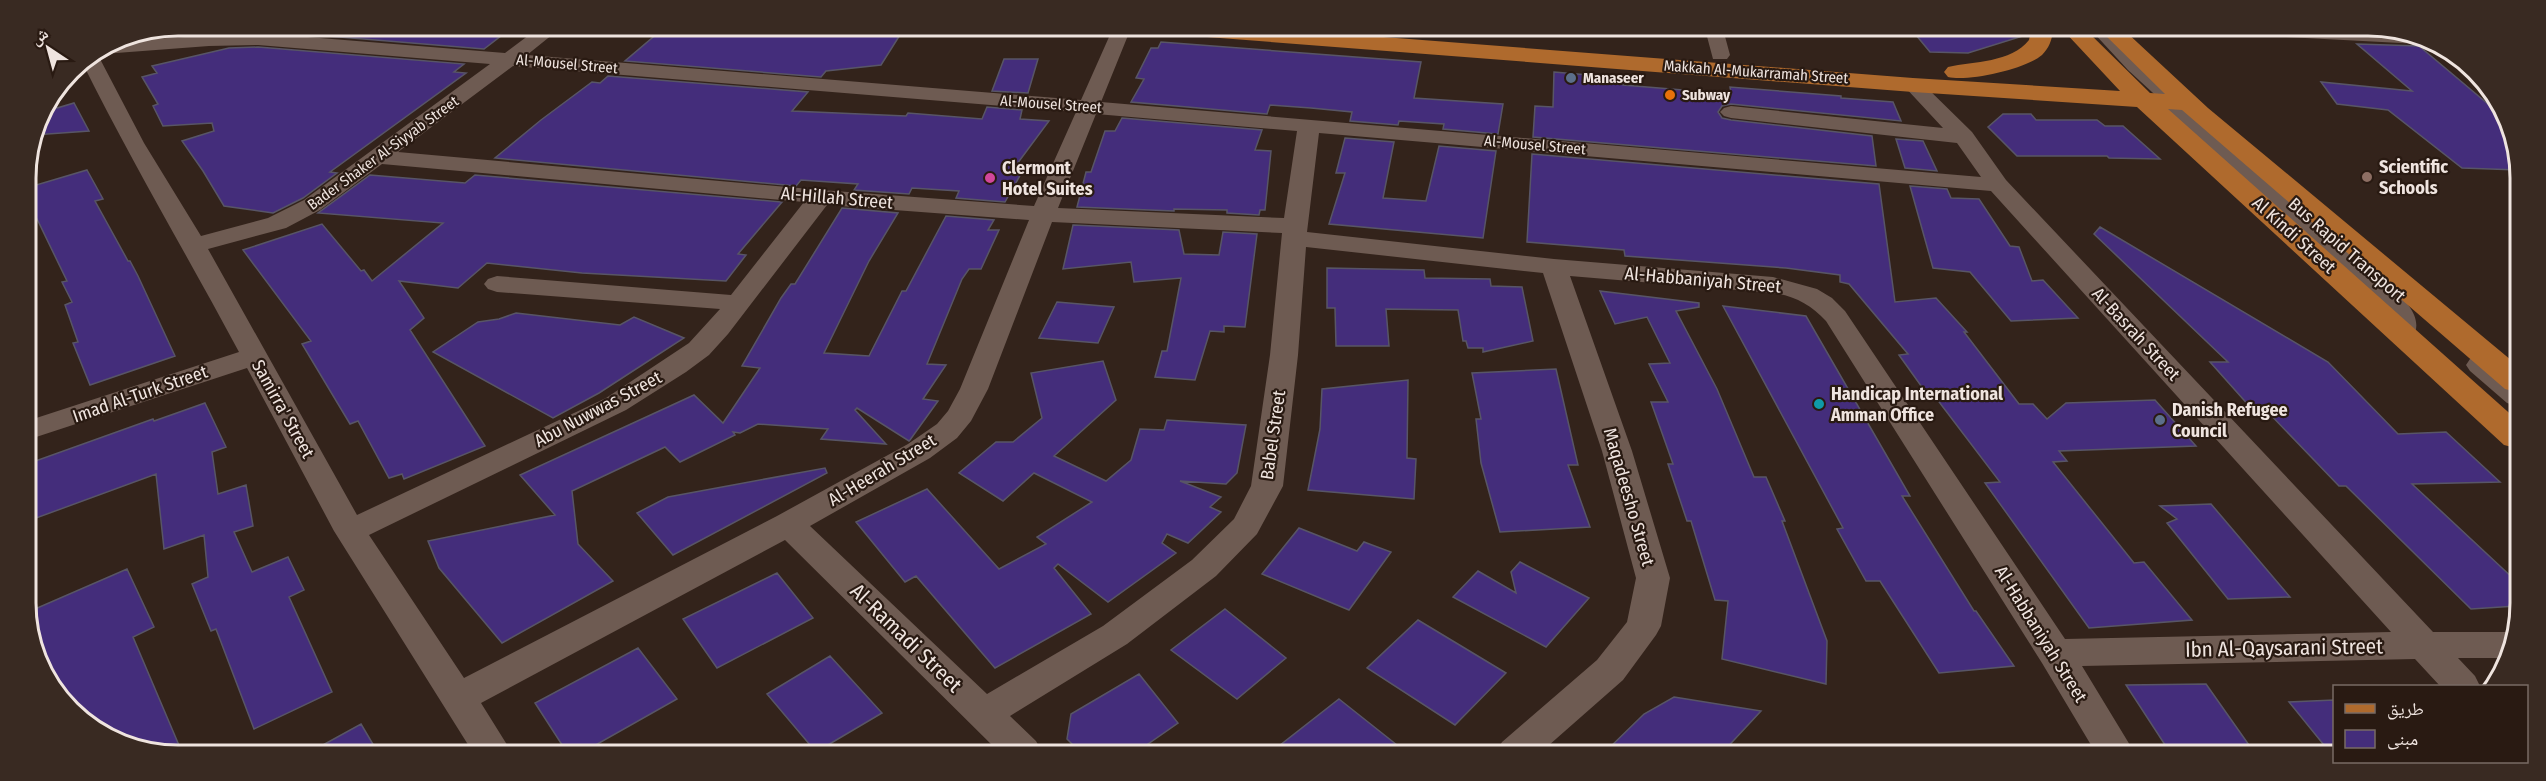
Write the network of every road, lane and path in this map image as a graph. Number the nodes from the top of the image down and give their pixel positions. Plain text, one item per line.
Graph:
1 (541, 36) edge
2 (1119, 36) edge
3 (1284, 36) edge
4 (1494, 36) edge
5 (1716, 36) edge
6 (2043, 36) edge
7 (2082, 36) edge
8 (2097, 36) edge
9 (2106, 36) edge
10 (2116, 36) edge
11 (125, 47) edge
12 (1720, 55) junction
13 (510, 60) junction
14 (93, 65) edge
15 (1956, 72) junction
16 (1913, 85) junction
17 (2159, 94) junction
18 (1089, 106) junction
19 (1731, 112) dead end
20 (1309, 125) junction
21 (1964, 137) junction
22 (381, 157) junction
23 (1998, 185) junction
24 (821, 197) junction
25 (1043, 214) junction
26 (1294, 232) junction
27 (194, 245) junction
28 (1554, 267) junction
29 (497, 284) dead end
30 (738, 303) junction
31 (254, 356) junction
32 (2510, 376) edge
33 (2510, 390) edge
34 (36, 428) edge
35 (2510, 432) edge
36 (788, 524) junction
37 (350, 531) junction
38 (2423, 645) junction
39 (2503, 645) edge
40 (2055, 653) junction
41 (2460, 685) edge
42 (459, 697) junction
43 (985, 713) junction
44 (488, 745) edge
45 (1016, 745) edge
46 (1524, 745) edge
47 (2111, 745) edge

1 - 13 street, Bader Shaker Al-Siyyab Street
2 - 18 street, Al-Heerah Street
3 - 16 main road, Makkah Al-Mukarramah Street
4 - 12 main road, Makkah Al-Mukarramah Street
5 - 12 street
6 - 15 main road
7 - 17 main road, Al Kindi Street
8 - 17 street, Bus Rapid Transport
9 - 17 street, Bus Rapid Transport
10 - 17 main road
11 - 13 street, Al-Mousel Street
12 - 15 main road, Makkah Al-Mukarramah Street
13 - 18 street, Al-Mousel Street
13 - 22 street, Bader Shaker Al-Siyyab Street
14 - 27 street, Samirra' Street
15 - 17 main road, Makkah Al-Mukarramah Street
16 - 17 main road, Makkah Al-Mukarramah Street
16 - 21 street, Al-Basrah Street
17 - 32 main road, Al Kindi Street
17 - 33 street, Bus Rapid Transport
17 - 35 main road, Al Kindi Street
18 - 20 street, Al-Mousel Street
18 - 25 street, Al-Heerah Street
19 - 21 street
20 - 23 street, Al-Mousel Street
20 - 26 street, Babel Street
21 - 23 street, Al-Basrah Street
22 - 24 street, Al-Hillah Street
22 - 27 street, Bader Shaker Al-Siyyab Street
23 - 38 street, Al-Basrah Street
24 - 25 street, Al-Hillah Street
24 - 30 street, Abu Nuwwas Street
25 - 26 street, Al-Hillah Street
25 - 36 street, Al-Heerah Street
26 - 28 street, Al-Habbaniyah Street
26 - 43 street, Babel Street
27 - 31 street, Samirra' Street
28 - 40 street, Al-Habbaniyah Street
28 - 46 street, Maqadeesho Street
29 - 30 street
30 - 37 street, Abu Nuwwas Street
31 - 34 street, Imad Al-Turk Street
31 - 37 street, Samirra' Street
36 - 42 street, Al-Heerah Street
36 - 43 street, Al-Ramadi Street
37 - 42 street, Samirra' Street
38 - 39 street, Ibn Al-Qaysarani Street
38 - 40 street, Ibn Al-Qaysarani Street
38 - 41 street, Al-Basrah Street
40 - 47 street, Al-Habbaniyah Street
42 - 44 street, Samirra' Street
43 - 45 street, Al-Ramadi Street

